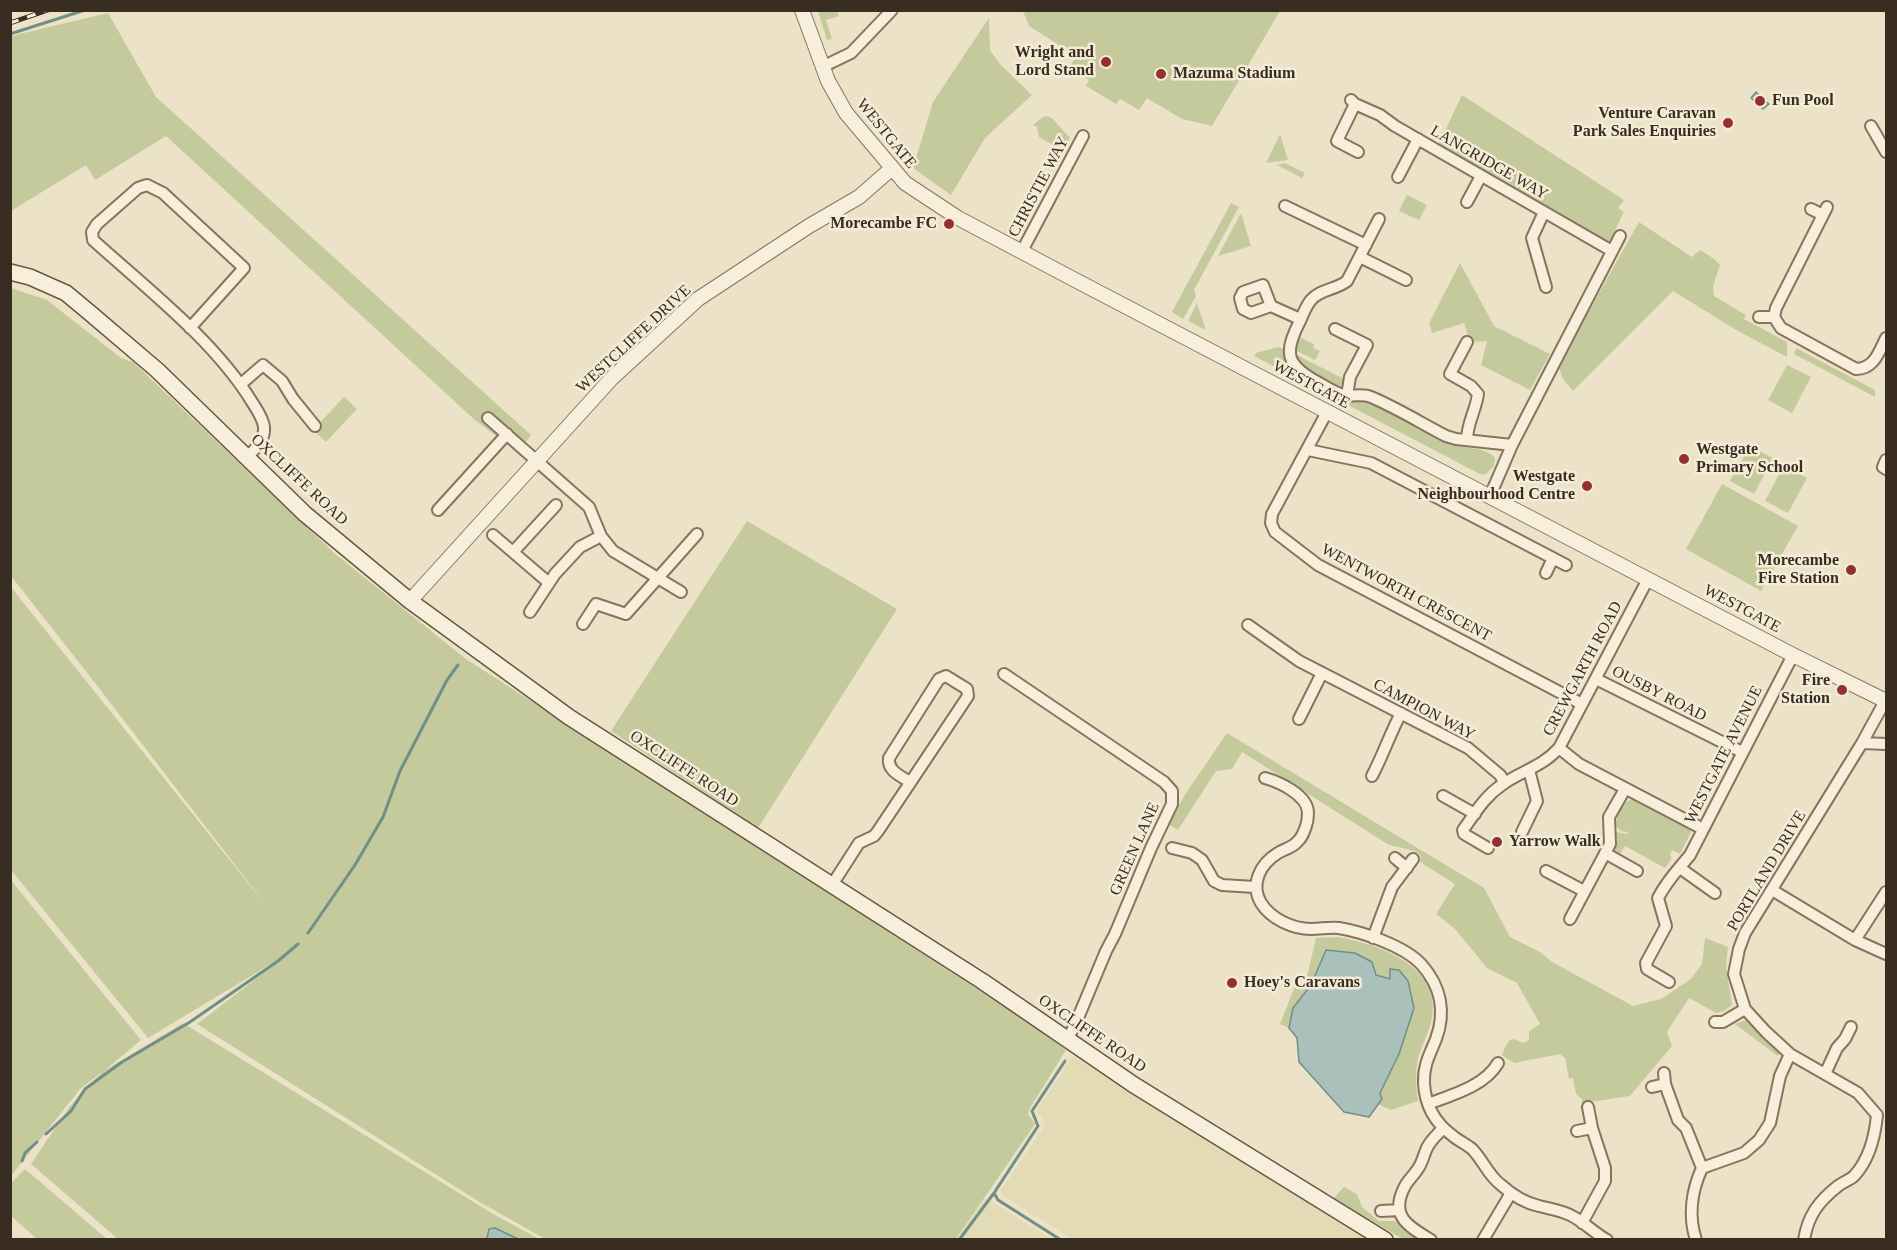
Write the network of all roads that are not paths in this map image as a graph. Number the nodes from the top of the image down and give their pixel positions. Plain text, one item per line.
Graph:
1 (802, 10) edge
2 (892, 10) edge
3 (822, 67) junction
4 (1871, 126) dead end
5 (1083, 136) dead end
6 (1418, 139) junction
7 (1358, 152) dead end
8 (1887, 152) edge
9 (891, 169) junction
10 (1481, 176) junction
11 (1398, 177) dead end
12 (1467, 202) dead end
13 (1285, 206) dead end
14 (1810, 209) dead end
15 (1544, 212) junction
16 (1380, 219) dead end
17 (1620, 237) dead end
18 (1366, 245) junction
19 (1022, 251) junction
20 (1612, 251) junction
21 (1360, 257) junction
22 (10, 272) edge
23 (1406, 280) dead end
24 (1546, 287) dead end
25 (1271, 306) dead end
26 (1759, 317) dead end
27 (1774, 317) junction
28 (1300, 319) junction
29 (190, 328) junction
30 (1335, 329) dead end
31 (1887, 338) edge
32 (1467, 342) dead end
33 (241, 384) junction
34 (1347, 396) junction
35 (1327, 412) junction
36 (488, 418) dead end
37 (315, 426) dead end
38 (507, 434) junction
39 (1467, 440) junction
40 (1512, 445) junction
41 (1308, 450) junction
42 (247, 457) junction
43 (537, 461) junction
44 (1490, 496) junction
45 (556, 505) dead end
46 (438, 510) dead end
47 (697, 534) dead end
48 (493, 535) dead end
49 (602, 536) junction
50 (513, 552) junction
51 (1553, 558) junction
52 (1566, 565) dead end
53 (1546, 573) dead end
54 (1648, 579) junction
55 (658, 580) junction
56 (549, 583) junction
57 (681, 592) dead end
58 (411, 601) junction
59 (530, 612) dead end
60 (583, 624) dead end
61 (1248, 625) dead end
62 (1793, 655) junction
63 (1322, 673) junction
64 (1004, 674) dead end
65 (1596, 679) junction
66 (1886, 701) edge
67 (1582, 704) junction
68 (1401, 713) junction
69 (1299, 719) dead end
70 (1862, 743) junction
71 (1887, 744) edge
72 (1558, 748) junction
73 (1742, 752) junction
74 (1529, 770) junction
75 (1372, 776) dead end
76 (1265, 778) dead end
77 (910, 782) junction
78 (1505, 783) junction
79 (1625, 789) junction
80 (1443, 796) dead end
81 (1320, 812) dead end
82 (1308, 813) junction
83 (1475, 814) junction
84 (1703, 829) junction
85 (1522, 832) dead end
86 (1171, 846) dead end
87 (1488, 848) dead end
88 (1605, 853) junction
89 (1395, 858) dead end
90 (1680, 868) junction
91 (1546, 871) dead end
92 (1637, 871) dead end
93 (832, 885) junction
94 (1255, 887) junction
95 (1772, 890) junction
96 (1584, 891) junction
97 (1887, 892) edge
98 (1714, 893) dead end
99 (1570, 919) dead end
100 (1373, 938) junction
101 (1856, 940) junction
102 (1887, 954) edge
103 (1669, 982) dead end
104 (1745, 1008) junction
105 (1720, 1023) dead end
106 (1852, 1023) dead end
107 (1067, 1040) junction
108 (1790, 1053) junction
109 (1498, 1063) dead end
110 (1825, 1074) junction
111 (1653, 1087) dead end
112 (1428, 1104) junction
113 (1588, 1107) dead end
114 (1882, 1114) edge
115 (1443, 1128) junction
116 (1592, 1128) junction
117 (1578, 1131) dead end
118 (1702, 1168) junction
119 (1511, 1193) junction
120 (1399, 1210) junction
121 (1381, 1211) dead end
122 (1582, 1223) junction
123 (1435, 1238) edge
124 (1385, 1239) edge
125 (1482, 1239) edge
126 (1607, 1239) edge
127 (1696, 1239) edge
128 (1804, 1239) edge

1 - 3 street, WESTGATE
2 - 3 street
3 - 9 street, WESTGATE
4 - 8 street
5 - 19 street, CHRISTIE WAY
6 - 7 street, LANGRIDGE WAY
6 - 10 street, LANGRIDGE WAY
6 - 11 street
9 - 19 street, WESTGATE
9 - 43 street, WESTCLIFFE DRIVE
10 - 12 street
10 - 15 street, LANGRIDGE WAY
13 - 18 street
14 - 27 street
15 - 20 street, LANGRIDGE WAY
15 - 24 street
16 - 18 street
17 - 20 street
18 - 21 street
19 - 35 street, WESTGATE
20 - 40 street
21 - 23 street
21 - 28 street
22 - 42 main road, OXCLIFFE ROAD
25 - 28 street
26 - 27 street
27 - 31 street
28 - 34 street
29 - 29 street
29 - 33 street
30 - 34 street
32 - 39 street
33 - 37 street
33 - 42 street
34 - 39 street
35 - 41 street, WENTWORTH CRESCENT
35 - 44 street, WESTGATE
36 - 38 street
38 - 43 street
38 - 46 street
39 - 40 street
40 - 44 street
41 - 51 street
41 - 67 street, WENTWORTH CRESCENT
42 - 58 main road, OXCLIFFE ROAD
43 - 49 street
43 - 58 street, WESTCLIFFE DRIVE
44 - 54 street, WESTGATE
45 - 50 street
47 - 55 street
48 - 50 street
49 - 55 street
49 - 56 street
50 - 56 street
51 - 52 street
51 - 53 street
54 - 62 street, WESTGATE
54 - 65 street, CREWGARTH ROAD
55 - 57 street
55 - 60 street
56 - 59 street
58 - 93 main road, OXCLIFFE ROAD
61 - 63 street, CAMPION WAY
62 - 66 street, WESTGATE
62 - 73 street, WESTGATE AVENUE
63 - 68 street, CAMPION WAY
63 - 69 street
64 - 107 street, GREEN LANE
65 - 67 street, CREWGARTH ROAD
65 - 73 street, OUSBY ROAD
66 - 70 street, PORTLAND DRIVE
67 - 72 street, CREWGARTH ROAD
68 - 75 street
68 - 78 street, CAMPION WAY
70 - 71 street
70 - 95 street, PORTLAND DRIVE
72 - 74 street, CREWGARTH ROAD
72 - 79 street
73 - 84 street, WESTGATE AVENUE
74 - 78 street, CREWGARTH ROAD
74 - 85 street
76 - 82 street
77 - 77 street
77 - 93 street
78 - 83 street, CREWGARTH ROAD
79 - 84 street
79 - 88 street
80 - 83 street
81 - 82 street
82 - 94 street
83 - 87 street, CREWGARTH ROAD
84 - 90 street, WESTGATE AVENUE
86 - 94 street
88 - 92 street
88 - 96 street
89 - 100 street
90 - 98 street
90 - 103 street, WESTGATE AVENUE
91 - 96 street
93 - 107 main road, OXCLIFFE ROAD
94 - 100 street
95 - 101 street
95 - 104 street, PORTLAND DRIVE
96 - 99 street
97 - 101 street
100 - 112 street
101 - 102 street
104 - 105 street
104 - 108 street, PORTLAND DRIVE
106 - 110 street
107 - 124 main road, OXCLIFFE ROAD
108 - 110 street, PORTLAND DRIVE
108 - 118 street
109 - 112 street
110 - 114 street, PORTLAND DRIVE
111 - 118 street
112 - 115 street
113 - 116 street
114 - 128 street
115 - 119 street
115 - 120 street
116 - 117 street
116 - 122 street
118 - 127 street
119 - 122 street
119 - 125 street
120 - 121 street
120 - 123 street
122 - 126 street

